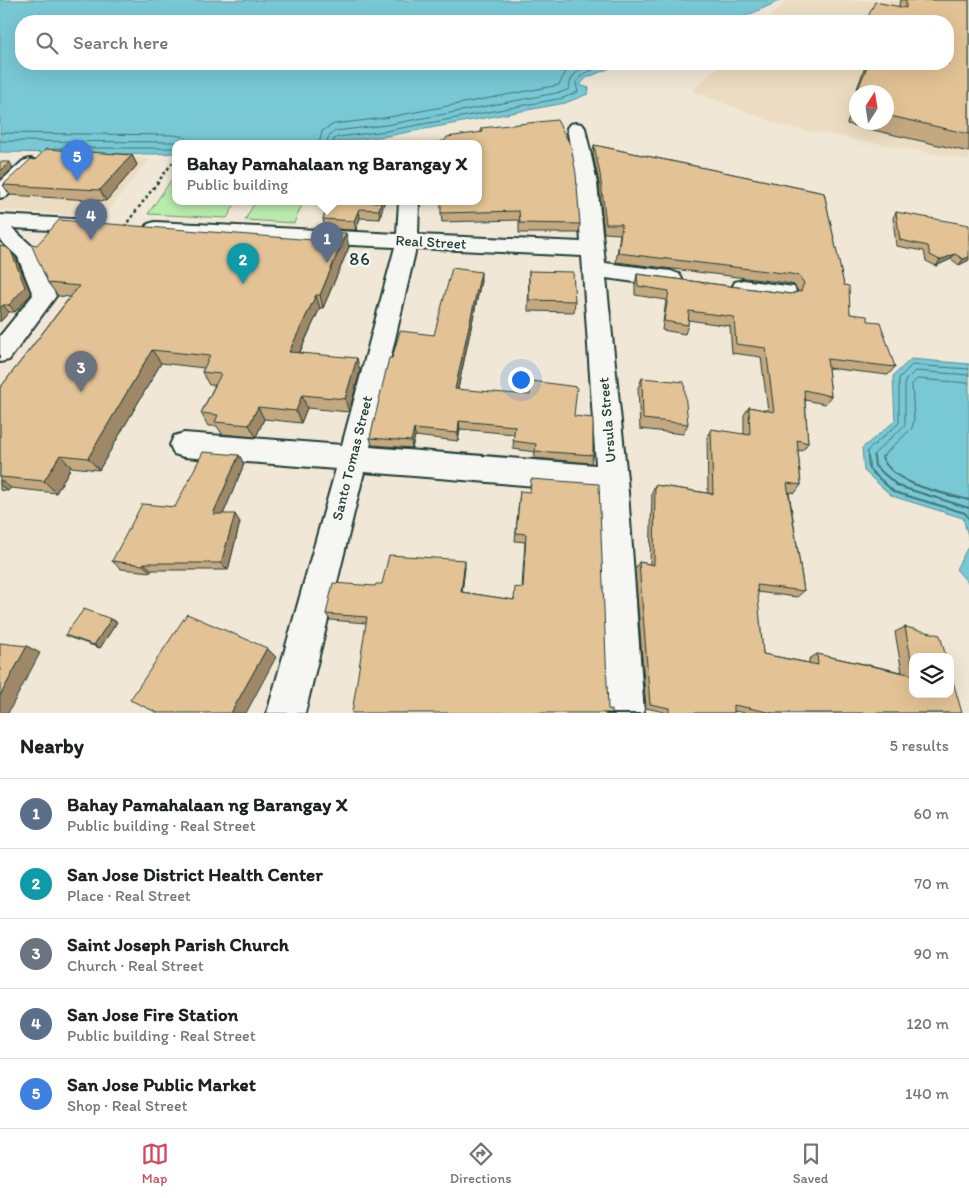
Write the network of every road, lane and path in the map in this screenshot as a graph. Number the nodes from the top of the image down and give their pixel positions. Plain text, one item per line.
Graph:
1 (576, 128) dead end
2 (172, 162) edge
3 (31, 164) edge
4 (0, 192) edge
5 (409, 205) edge
6 (0, 221) edge
7 (114, 227) junction
8 (0, 228) edge
9 (406, 241) junction
10 (593, 260) junction
11 (690, 281) edge
12 (719, 285) edge
13 (786, 293) edge
14 (0, 353) edge
15 (184, 445) dead end
16 (353, 458) junction
17 (612, 479) junction
18 (286, 713) edge
19 (625, 713) edge

1 - 10 street, Ursula Street
2 - 7 path
3 - 4 street
5 - 9 street, Santo Tomas Street
6 - 7 street, Real Street
7 - 9 street, Real Street
8 - 14 street
9 - 10 street, Real Street
9 - 16 street, Santo Tomas Street
10 - 11 street, Real Street
10 - 17 street, Ursula Street
12 - 13 street
15 - 16 street
16 - 17 street
16 - 18 street, Santo Tomas Street
17 - 19 street, Ursula Street

